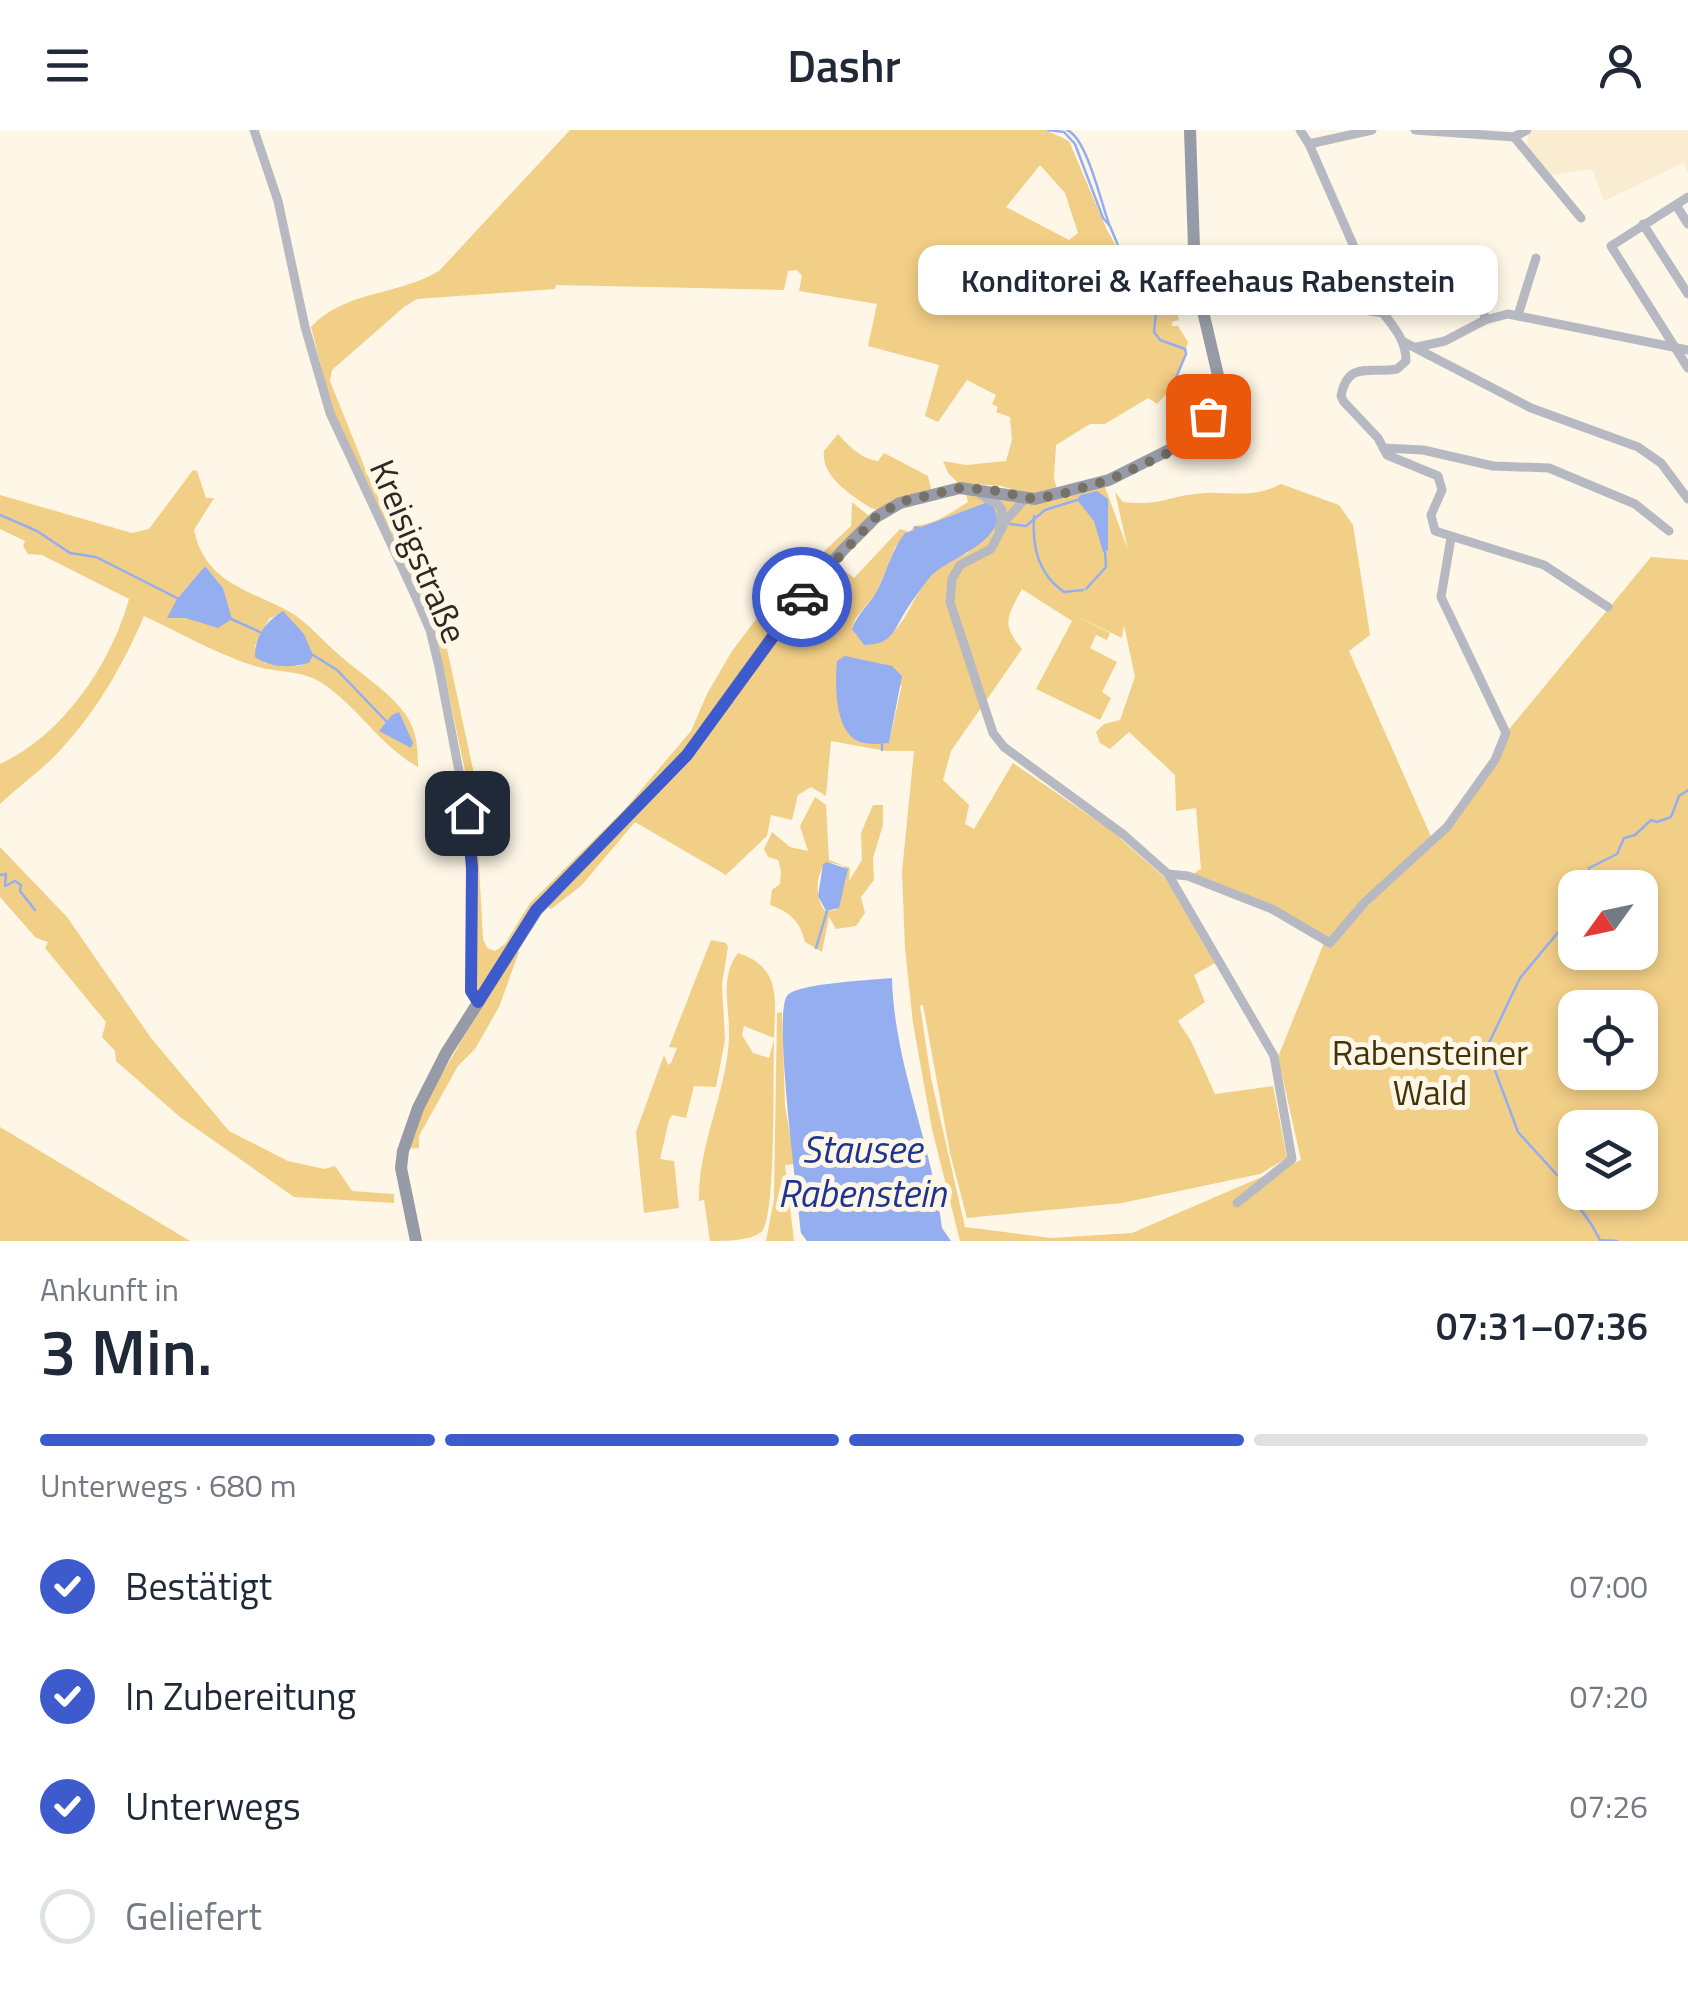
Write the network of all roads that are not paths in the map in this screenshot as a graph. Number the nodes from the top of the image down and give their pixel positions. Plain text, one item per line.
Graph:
1 (254, 130) edge
2 (1190, 130) edge
3 (1300, 130) edge
4 (1372, 130) edge
5 (1415, 130) edge
6 (1527, 130) edge
7 (1514, 137) junction
8 (1310, 144) junction
9 (1688, 197) edge
10 (1676, 205) junction
11 (1581, 218) dead end
12 (1644, 224) junction
13 (1688, 224) edge
14 (1196, 253) junction
15 (1536, 258) dead end
16 (1469, 271) dead end
17 (1688, 294) edge
18 (1383, 313) junction
19 (1518, 315) junction
20 (1484, 320) junction
21 (1402, 341) junction
22 (1417, 346) junction
23 (1675, 348) junction
24 (1688, 350) edge
25 (1688, 368) edge
26 (1383, 448) junction
27 (968, 489) junction
28 (1026, 498) junction
29 (1688, 499) edge
30 (999, 532) junction
31 (1669, 532) dead end
32 (1451, 538) junction
33 (1608, 607) dead end
34 (1168, 874) junction
35 (478, 1002) junction
36 (1237, 1203) dead end
37 (416, 1241) edge

1 - 35 street, Kreisigstraße
2 - 14 main road
3 - 8 street
4 - 8 street
5 - 7 street
6 - 7 street
7 - 11 street
8 - 18 street
9 - 10 street
10 - 12 street
10 - 13 street
12 - 17 street
12 - 23 street
14 - 18 street
14 - 28 main road
15 - 19 street
16 - 20 street
18 - 21 street
19 - 20 street
19 - 23 street
20 - 22 street
21 - 22 street
21 - 26 street
22 - 29 street
23 - 24 street
23 - 25 street
26 - 31 street
26 - 32 street
27 - 28 main road
27 - 30 street
27 - 35 main road
28 - 30 street
30 - 34 street
32 - 33 street
32 - 34 street
34 - 36 street
35 - 37 main road

